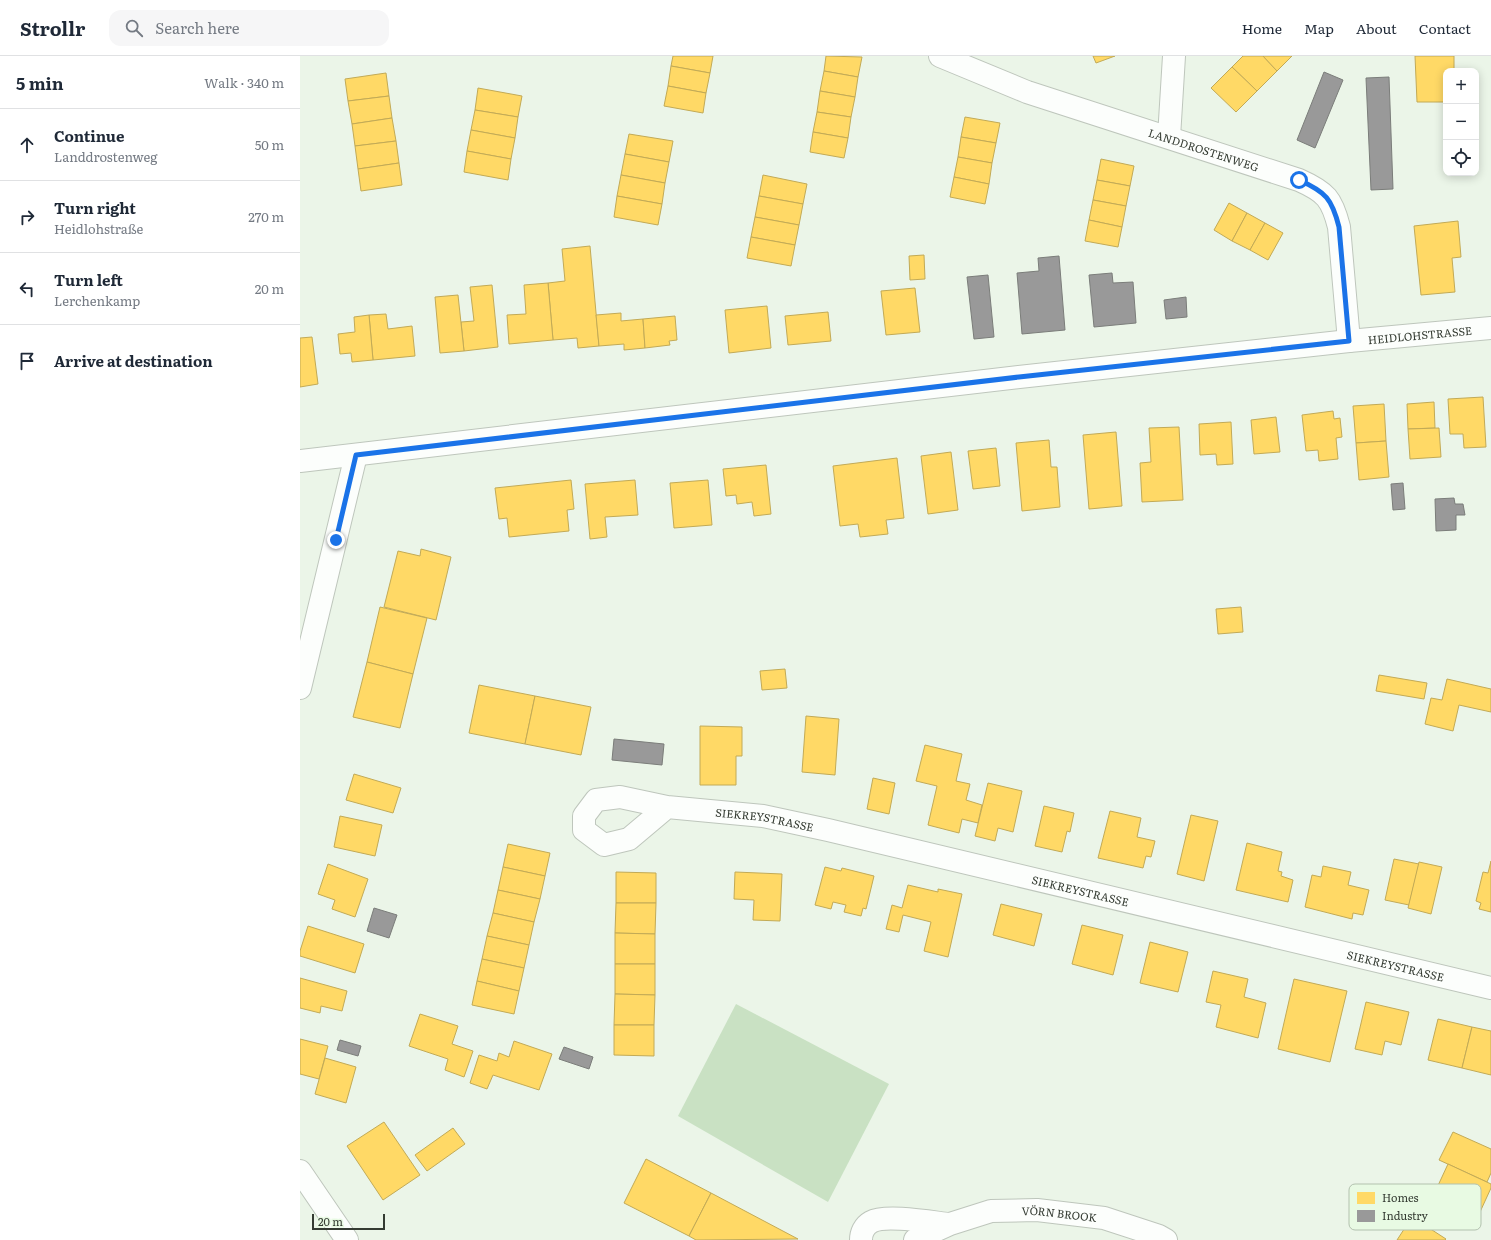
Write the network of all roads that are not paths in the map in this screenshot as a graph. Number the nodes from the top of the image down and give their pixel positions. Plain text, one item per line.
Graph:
1 (940, 56) edge
2 (1174, 56) edge
3 (1169, 137) junction
4 (1491, 328) edge
5 (1349, 341) junction
6 (356, 455) junction
7 (300, 461) edge
8 (300, 688) edge
9 (667, 807) dead end
10 (1491, 988) edge
11 (300, 1171) edge
12 (950, 1224) junction
13 (347, 1240) edge
14 (861, 1240) edge
15 (915, 1240) edge
16 (1166, 1240) edge

1 - 3 street, LANDDROSTENWEG
2 - 3 street
3 - 5 street, LANDDROSTENWEG
4 - 5 street, HEIDLOHSTRASSE
5 - 6 street, HEIDLOHSTRASSE
6 - 7 street, HEIDLOHSTRASSE
6 - 8 street
9 - 10 street, SIEKREYSTRASSE
11 - 13 street
12 - 14 street, VÖRN BROOK
12 - 15 street, VÖRN BROOK
12 - 16 street, VÖRN BROOK

